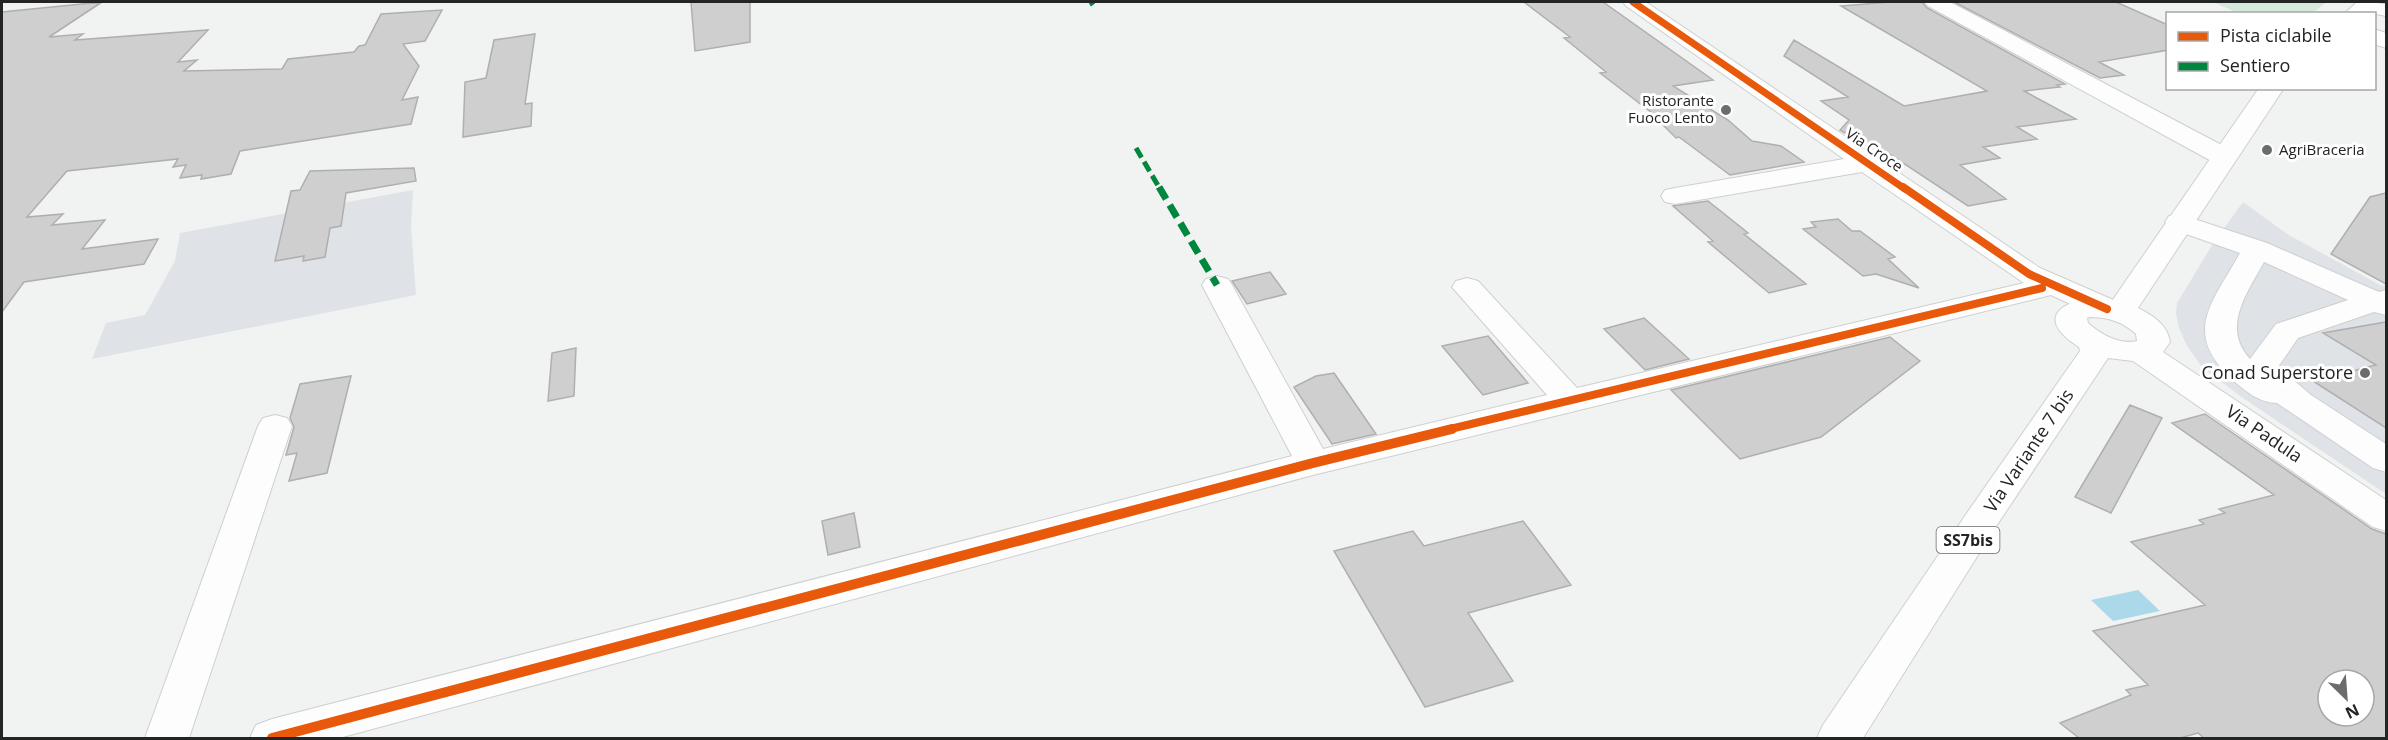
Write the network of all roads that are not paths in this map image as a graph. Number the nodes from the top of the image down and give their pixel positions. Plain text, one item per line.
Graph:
1 (1633, 2) edge
2 (1935, 2) edge
3 (2363, 7) edge
4 (2386, 10) edge
5 (2270, 90) edge
6 (2224, 157) junction
7 (1866, 163) junction
8 (1675, 196) dead end
9 (2179, 222) junction
10 (2257, 249) junction
11 (2035, 281) junction
12 (1217, 285) dead end
13 (1467, 287) dead end
14 (2382, 302) edge
15 (2098, 320) junction
16 (1570, 400) junction
17 (2303, 406) junction
18 (275, 426) dead end
19 (2386, 460) edge
20 (1313, 463) junction
21 (2386, 518) edge
22 (166, 738) edge
23 (272, 738) edge
24 (1839, 738) edge

1 - 7 street, Via Croce
2 - 6 street
3 - 4 street
5 - 6 street, Via Variante 7 bis / SS7bis
6 - 9 street, Via Variante 7 bis / SS7bis
7 - 8 street
7 - 11 street, Via Croce
9 - 10 street
9 - 15 street, Via Variante 7 bis / SS7bis
10 - 14 street
10 - 17 street
11 - 15 street, Via Croce
11 - 16 street
12 - 20 street
13 - 16 street
14 - 17 street
15 - 21 street, Via Padula
15 - 24 street, Via Variante 7 bis / SS7bis
16 - 20 street
17 - 19 street
18 - 22 street
20 - 23 street

